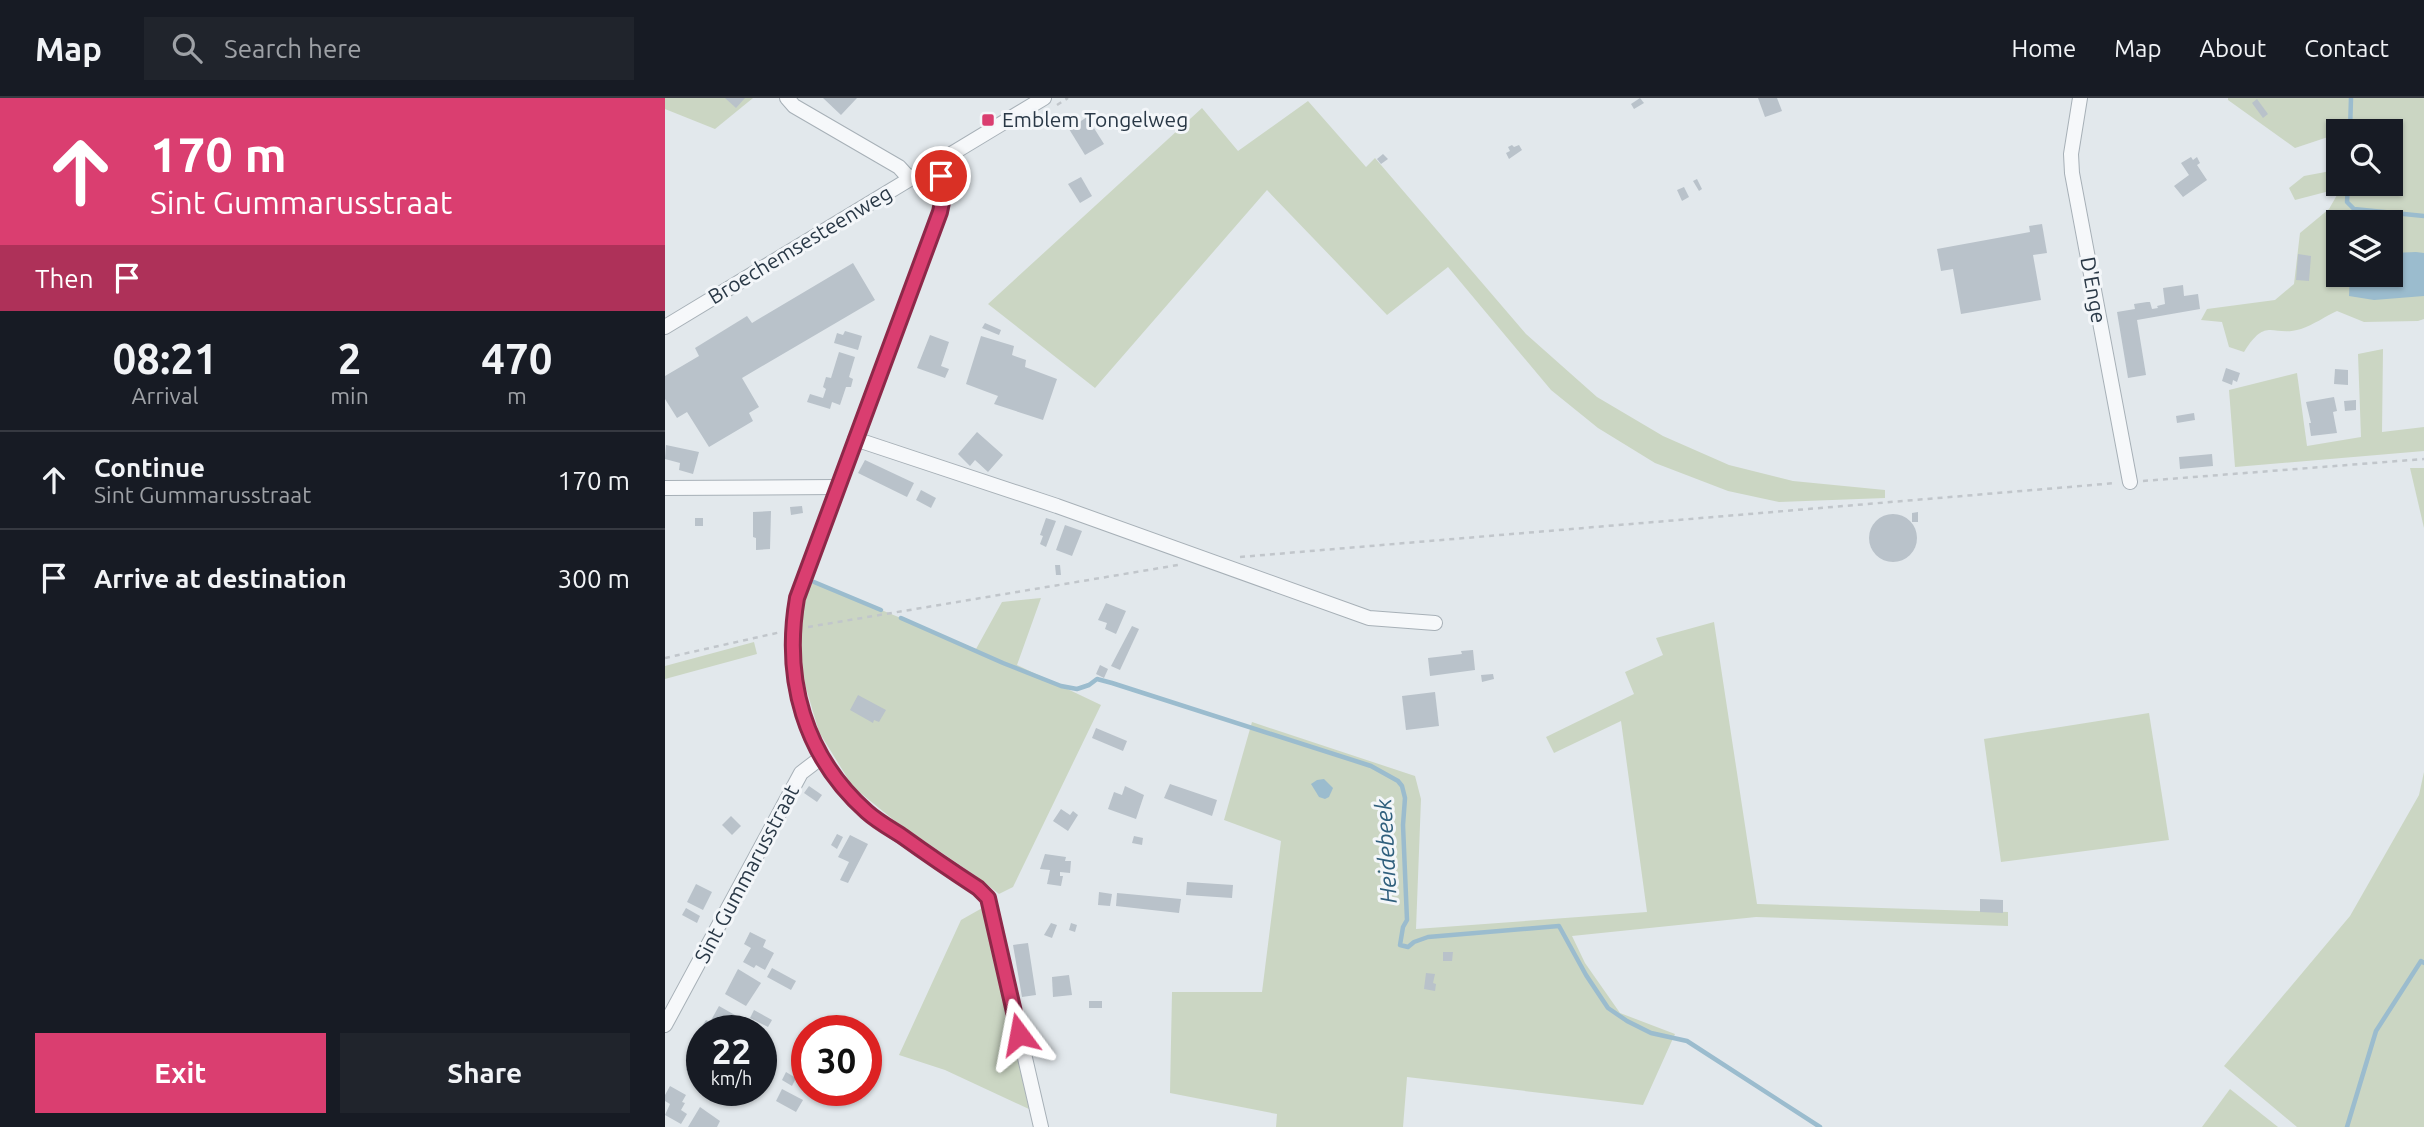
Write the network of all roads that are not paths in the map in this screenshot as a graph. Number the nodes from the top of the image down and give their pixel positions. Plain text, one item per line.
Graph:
1 (787, 98) edge
2 (1044, 98) edge
3 (2080, 98) edge
4 (935, 163) junction
5 (909, 178) junction
6 (665, 327) edge
7 (855, 439) junction
8 (2130, 482) road end
9 (838, 486) junction
10 (665, 488) edge
11 (1435, 623) dead end
12 (822, 757) junction
13 (665, 1025) edge
14 (1041, 1127) edge

1 - 5 street
2 - 4 street, Broechemsesteenweg
3 - 8 street, D'Enge
4 - 5 street, Broechemsesteenweg
4 - 7 street
5 - 6 street, Broechemsesteenweg
7 - 9 street
7 - 11 street
9 - 10 street
9 - 12 street
12 - 13 street, Sint Gummarusstraat
12 - 14 street

